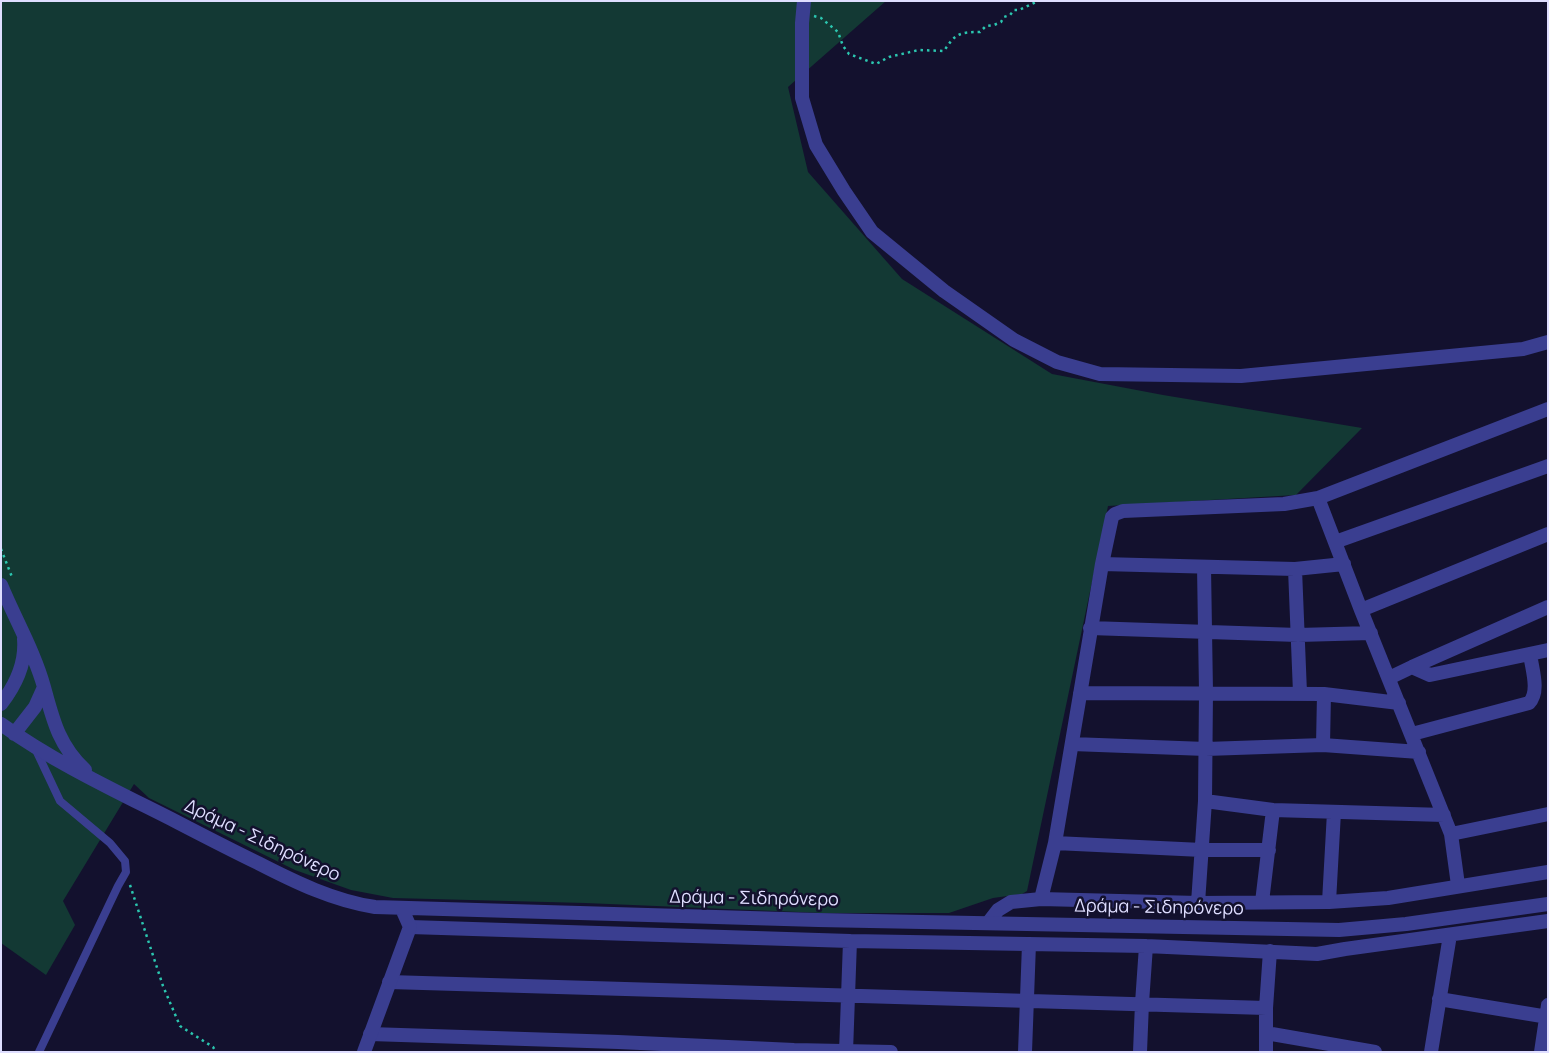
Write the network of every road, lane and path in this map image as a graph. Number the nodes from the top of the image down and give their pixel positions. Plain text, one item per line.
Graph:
1 (1038, 1) edge
2 (804, 7) edge
3 (1548, 342) edge
4 (1548, 409) edge
5 (1548, 466) edge
6 (1318, 498) junction
7 (1548, 534) edge
8 (1335, 542) junction
9 (1102, 564) junction
10 (1344, 564) junction
11 (1204, 567) junction
12 (1295, 569) junction
13 (1, 585) edge
14 (1548, 607) edge
15 (1361, 610) junction
16 (1090, 628) junction
17 (1204, 632) junction
18 (1371, 632) junction
19 (1298, 635) junction
20 (24, 638) junction
21 (1548, 650) edge
22 (1530, 654) junction
23 (1412, 667) junction
24 (1389, 678) junction
25 (44, 687) junction
26 (1206, 692) junction
27 (1080, 693) junction
28 (1300, 693) junction
29 (1324, 694) junction
30 (1, 704) edge
31 (1399, 704) junction
32 (1, 724) edge
33 (14, 734) junction
34 (1412, 734) junction
35 (32, 744) junction
36 (1072, 744) junction
37 (1323, 746) junction
38 (1206, 749) junction
39 (1419, 752) junction
40 (103, 784) junction
41 (1205, 801) junction
42 (1273, 810) junction
43 (1334, 812) junction
44 (1548, 814) edge
45 (1444, 815) junction
46 (1451, 834) junction
47 (1055, 843) junction
48 (1202, 850) junction
49 (1269, 850) junction
50 (126, 872) junction
51 (1548, 872) edge
52 (1458, 886) junction
53 (1041, 899) junction
54 (1262, 902) junction
55 (1329, 902) junction
56 (1198, 903) junction
57 (1548, 904) edge
58 (402, 908) junction
59 (1548, 921) edge
60 (988, 922) junction
61 (410, 927) junction
62 (1450, 935) junction
63 (850, 941) junction
64 (1029, 944) junction
65 (1146, 946) junction
66 (1270, 951) junction
67 (389, 982) junction
68 (848, 996) junction
69 (1439, 999) junction
70 (1026, 1001) junction
71 (1142, 1004) junction
72 (1266, 1008) junction
73 (1547, 1013) edge
74 (1266, 1032) junction
75 (370, 1034) junction
76 (618, 1047) edge
77 (793, 1051) edge
78 (846, 1051) edge
79 (39, 1052) edge
80 (216, 1052) edge
81 (364, 1052) edge
82 (890, 1052) edge
83 (1025, 1052) edge
84 (1140, 1052) edge
85 (1266, 1052) edge
86 (1375, 1052) edge
87 (1431, 1052) edge
88 (1541, 1052) edge

1 - 2 path
2 - 3 street
4 - 6 street
5 - 8 street
6 - 8 street
6 - 9 street
7 - 15 street
8 - 10 street
9 - 11 street
9 - 16 street
10 - 12 street
10 - 15 street
11 - 12 street
11 - 17 street
12 - 19 street
13 - 20 street
14 - 23 street
15 - 18 street
16 - 17 street
16 - 27 street
17 - 19 street
17 - 26 street
18 - 19 street
18 - 24 street
19 - 28 street
20 - 25 street
20 - 30 street
21 - 22 street
22 - 23 street
22 - 34 street
23 - 24 street
24 - 31 street
25 - 33 street
25 - 40 street
26 - 27 street
26 - 28 street
26 - 38 street
27 - 36 street
28 - 29 street
29 - 31 street
29 - 37 street
31 - 34 street
32 - 33 street, Δράμα - Σιδηρόνερο
33 - 35 street, Δράμα - Σιδηρόνερο
34 - 39 street
35 - 40 street, Δράμα - Σιδηρόνερο
35 - 50 lane
36 - 38 street
36 - 47 street
37 - 38 street
37 - 39 street
38 - 41 street
39 - 45 street
40 - 58 street, Δράμα - Σιδηρόνερο
41 - 42 street
41 - 48 street
42 - 43 street
42 - 49 street
43 - 45 street
43 - 55 street
44 - 46 street
45 - 46 street
46 - 52 street
47 - 48 street
47 - 53 street
48 - 49 street
48 - 56 street
49 - 54 street
50 - 79 lane
50 - 80 path
51 - 52 street
52 - 55 street
53 - 56 street
53 - 60 street
54 - 55 street
54 - 56 street
57 - 60 street, Δράμα - Σιδηρόνερο
58 - 60 street, Δράμα - Σιδηρόνερο
58 - 61 street
59 - 62 street
61 - 63 street
61 - 67 street
62 - 66 street
62 - 69 street
63 - 64 street
63 - 68 street
64 - 65 street
64 - 70 street
65 - 66 street
65 - 71 street
66 - 72 street
67 - 68 street
67 - 75 street
68 - 70 street
68 - 78 street
69 - 73 street
69 - 87 street
70 - 71 street
70 - 83 street
71 - 72 street
71 - 84 street
72 - 74 street
73 - 88 street
74 - 85 street
74 - 86 street
75 - 76 street
75 - 81 street
76 - 77 street
77 - 78 street
78 - 82 street

